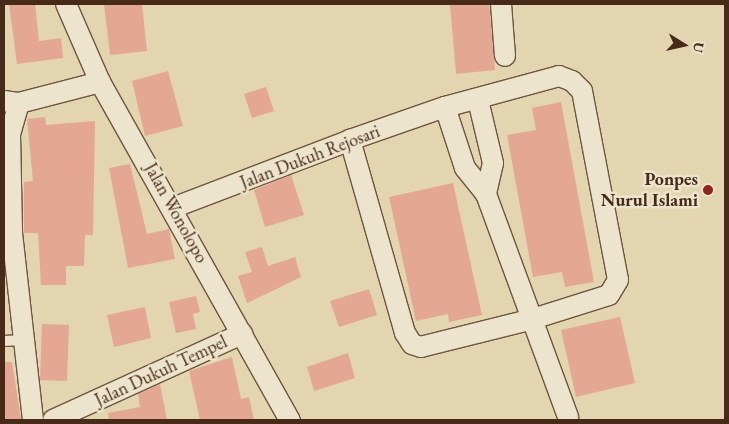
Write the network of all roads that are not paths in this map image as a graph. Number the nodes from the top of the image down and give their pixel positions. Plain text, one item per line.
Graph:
1 (66, 4) edge
2 (501, 4) edge
3 (505, 56) dead end
4 (100, 82) junction
5 (478, 100) junction
6 (12, 102) edge
7 (445, 107) junction
8 (350, 140) junction
9 (486, 194) junction
10 (174, 207) junction
11 (8, 232) edge
12 (533, 319) junction
13 (242, 334) junction
14 (14, 341) edge
15 (568, 417) dead end
16 (33, 420) edge
17 (52, 420) edge
18 (290, 420) edge

1 - 4 street, Jalan Wonolopo
2 - 3 street
4 - 6 street
4 - 10 street, Jalan Wonolopo
5 - 7 street, Jalan Dukuh Rejosari
5 - 9 street
5 - 12 street, Jalan Dukuh Rejosari
6 - 11 street
7 - 8 street, Jalan Dukuh Rejosari
7 - 9 street
8 - 10 street, Jalan Dukuh Rejosari
8 - 12 street, Jalan Dukuh Rejosari
9 - 12 street
10 - 13 street, Jalan Wonolopo
11 - 14 street
12 - 15 street
13 - 17 street, Jalan Dukuh Tempel
13 - 18 street, Jalan Wonolopo
14 - 16 street

